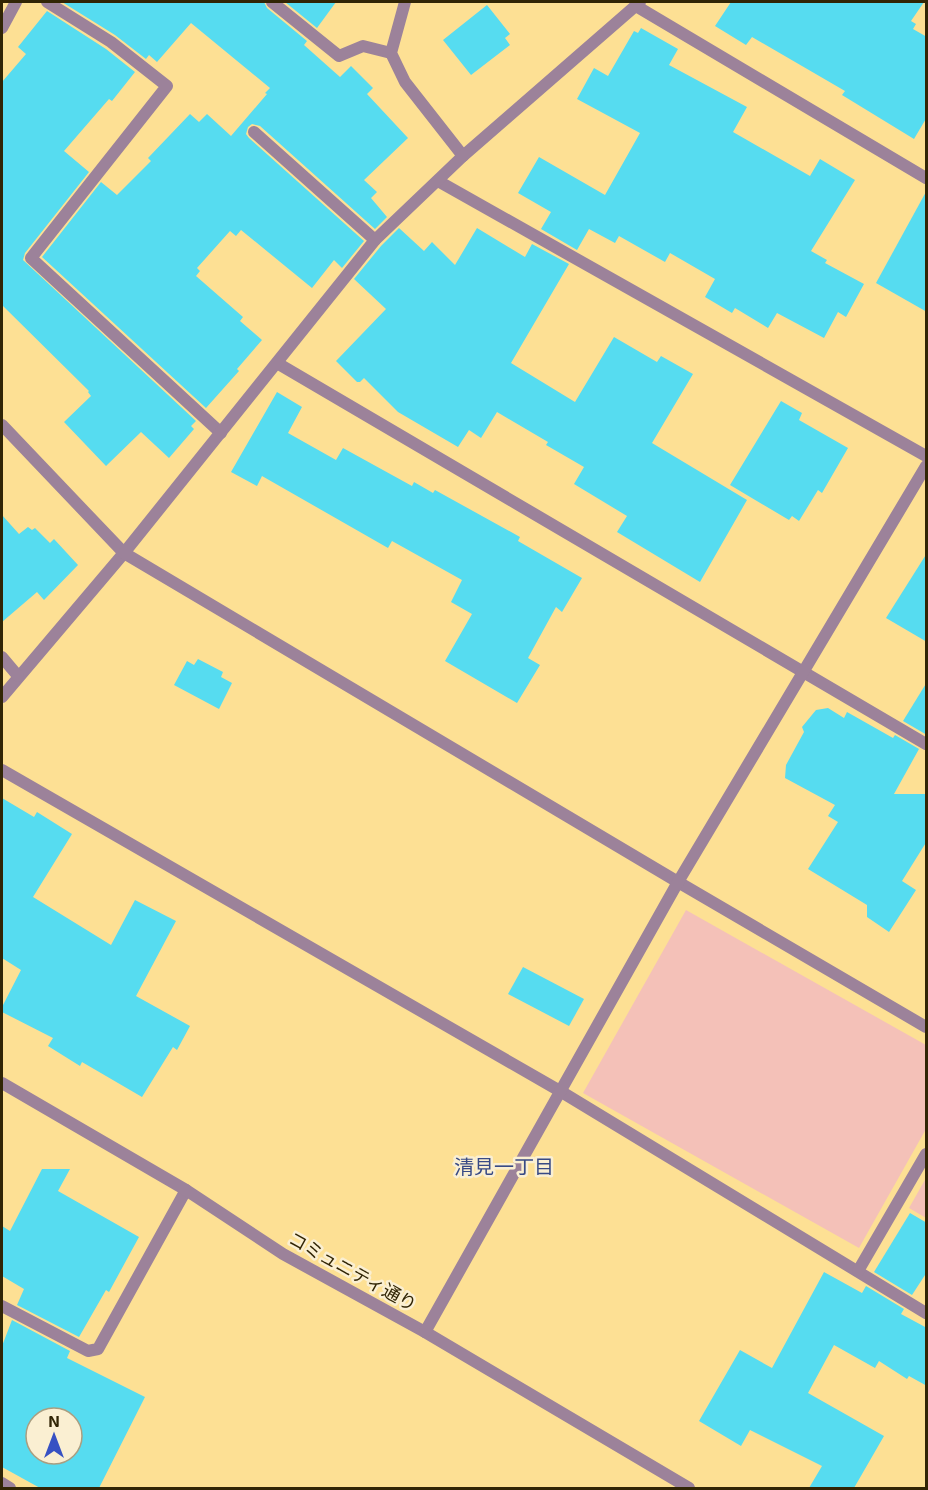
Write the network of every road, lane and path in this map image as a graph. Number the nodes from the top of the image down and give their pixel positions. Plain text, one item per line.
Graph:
1 (16, 2) edge
2 (47, 2) edge
3 (272, 2) edge
4 (405, 2) edge
5 (638, 4) edge
6 (2, 28) edge
7 (391, 53) junction
8 (254, 132) dead end
9 (463, 156) junction
10 (927, 178) edge
11 (438, 181) junction
12 (375, 240) junction
13 (277, 363) junction
14 (2, 425) edge
15 (221, 432) junction
16 (927, 456) edge
17 (927, 466) edge
18 (124, 553) junction
19 (2, 657) edge
20 (804, 671) junction
21 (18, 676) junction
22 (2, 697) edge
23 (927, 744) edge
24 (2, 770) edge
25 (678, 882) junction
26 (927, 1026) edge
27 (2, 1083) edge
28 (560, 1091) junction
29 (927, 1154) edge
30 (186, 1190) junction
31 (858, 1271) junction
32 (2, 1306) edge
33 (927, 1313) edge
34 (425, 1332) junction
35 (2, 1483) edge
36 (10, 1488) edge
37 (689, 1488) edge

1 - 6 street
2 - 15 street
3 - 7 street
4 - 7 street
5 - 9 street
5 - 10 street
7 - 9 street
8 - 12 street
9 - 11 street
11 - 12 street
11 - 16 street
12 - 13 street
13 - 15 street
13 - 20 street
14 - 18 street
15 - 18 street
17 - 20 street
18 - 21 street
18 - 25 street
19 - 21 street
20 - 23 street
20 - 25 street
21 - 22 street
24 - 28 street
25 - 26 street
25 - 28 street
27 - 30 street, コミュニティ通り
28 - 31 street
28 - 34 street
29 - 31 street
30 - 32 street
30 - 34 street, コミュニティ通り
31 - 33 street
34 - 37 street, コミュニティ通り
35 - 36 street

